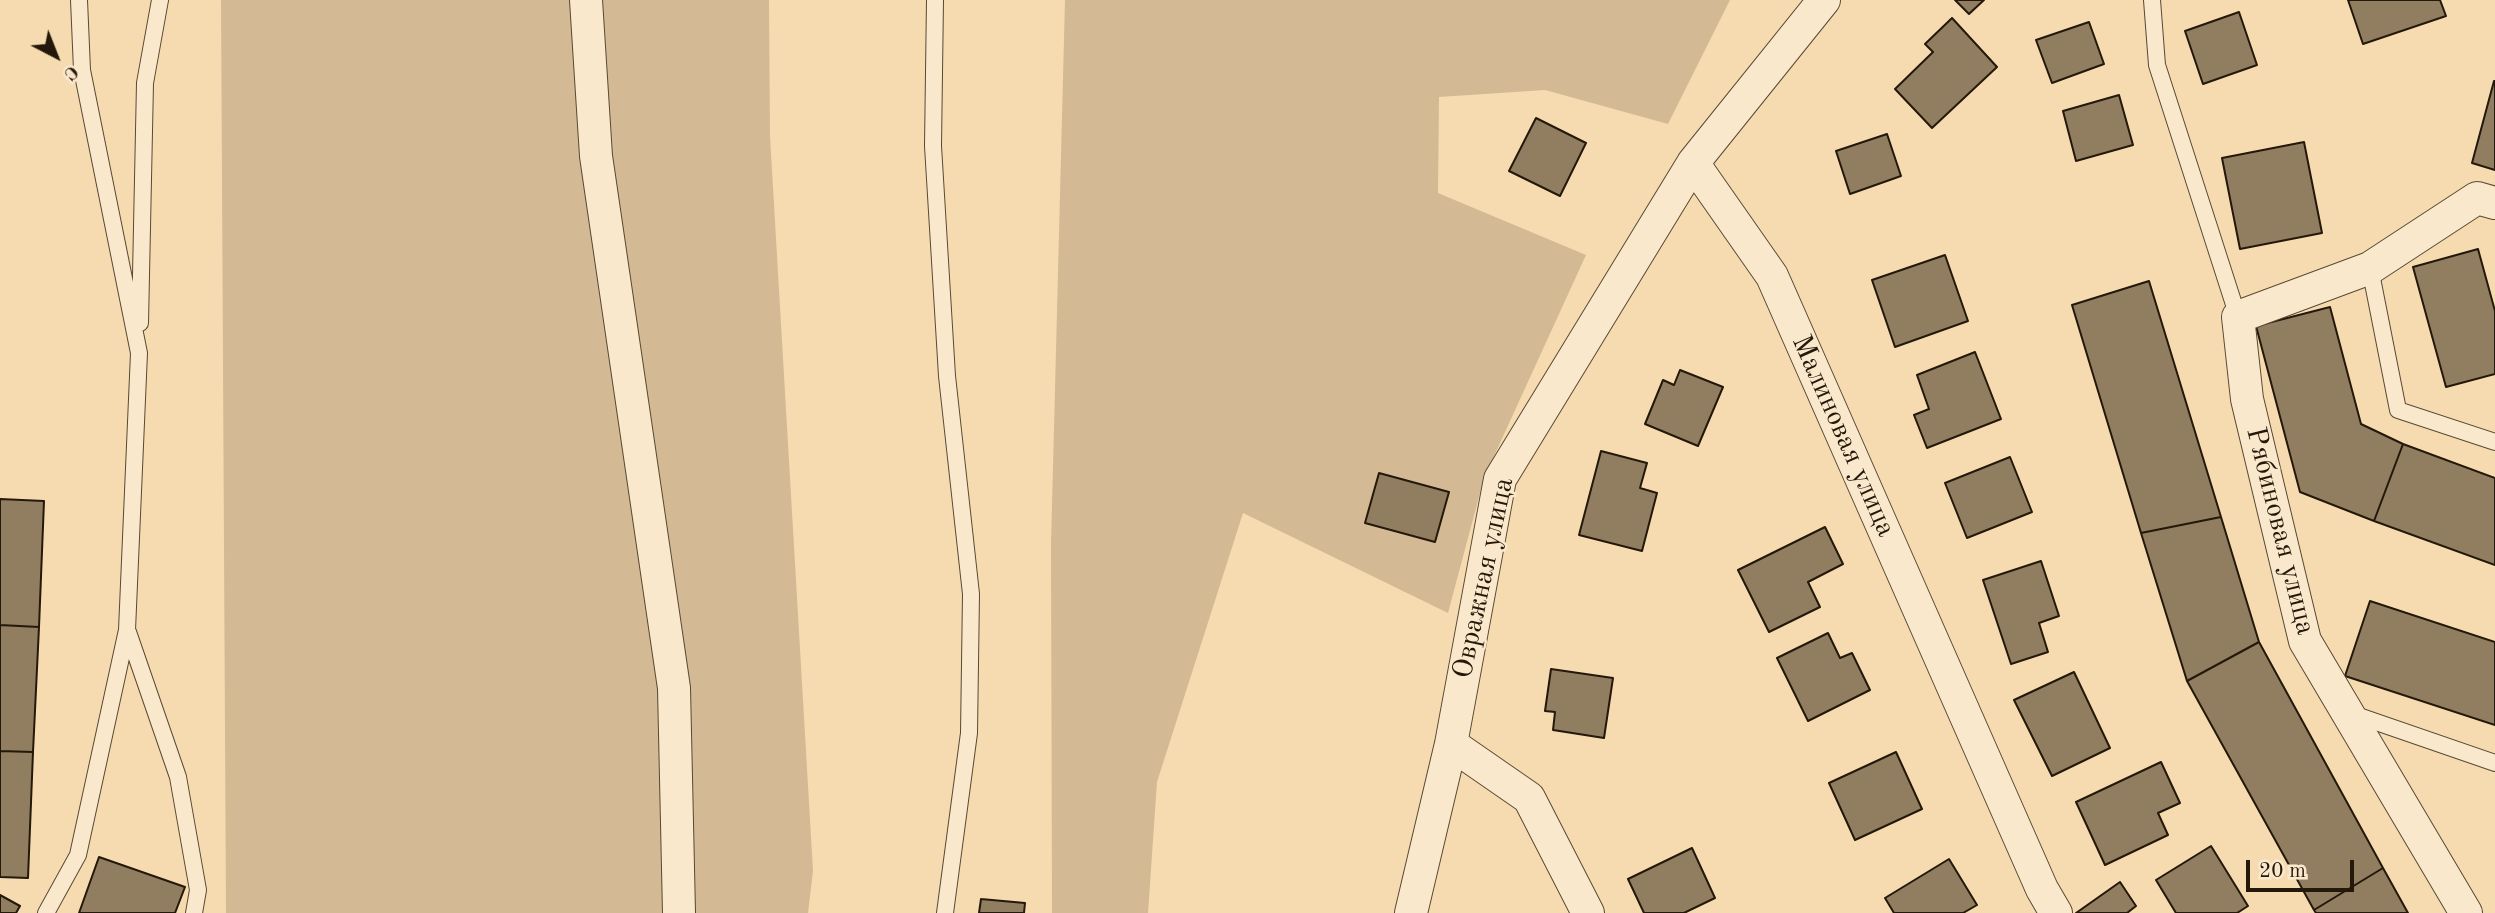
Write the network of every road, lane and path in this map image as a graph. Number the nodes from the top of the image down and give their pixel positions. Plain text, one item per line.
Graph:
1 (79, 0) edge
2 (160, 0) edge
3 (586, 0) edge
4 (934, 0) edge
5 (1824, 0) edge
6 (2152, 0) edge
7 (1693, 163) junction
8 (2495, 203) edge
9 (2370, 268) junction
10 (2238, 317) junction
11 (139, 353) junction
12 (2495, 442) edge
13 (127, 630) junction
14 (2345, 711) junction
15 (1451, 744) junction
16 (2495, 764) edge
17 (46, 913) edge
18 (194, 913) edge
19 (679, 913) edge
20 (946, 913) edge
21 (1411, 913) edge
22 (1588, 913) edge
23 (2056, 913) edge
24 (2466, 913) edge

1 - 11 lane
2 - 11 lane
3 - 19 street
4 - 20 lane
5 - 7 street
6 - 10 lane, Рябиновая улица
7 - 15 street, Овражная улица
7 - 23 street, Малиновая улица
8 - 9 street
9 - 10 street
9 - 12 lane
10 - 14 street, Рябиновая улица
11 - 13 lane
13 - 17 lane
13 - 18 lane
14 - 16 lane
14 - 24 street, Рябиновая улица
15 - 21 street, Овражная улица
15 - 22 street

